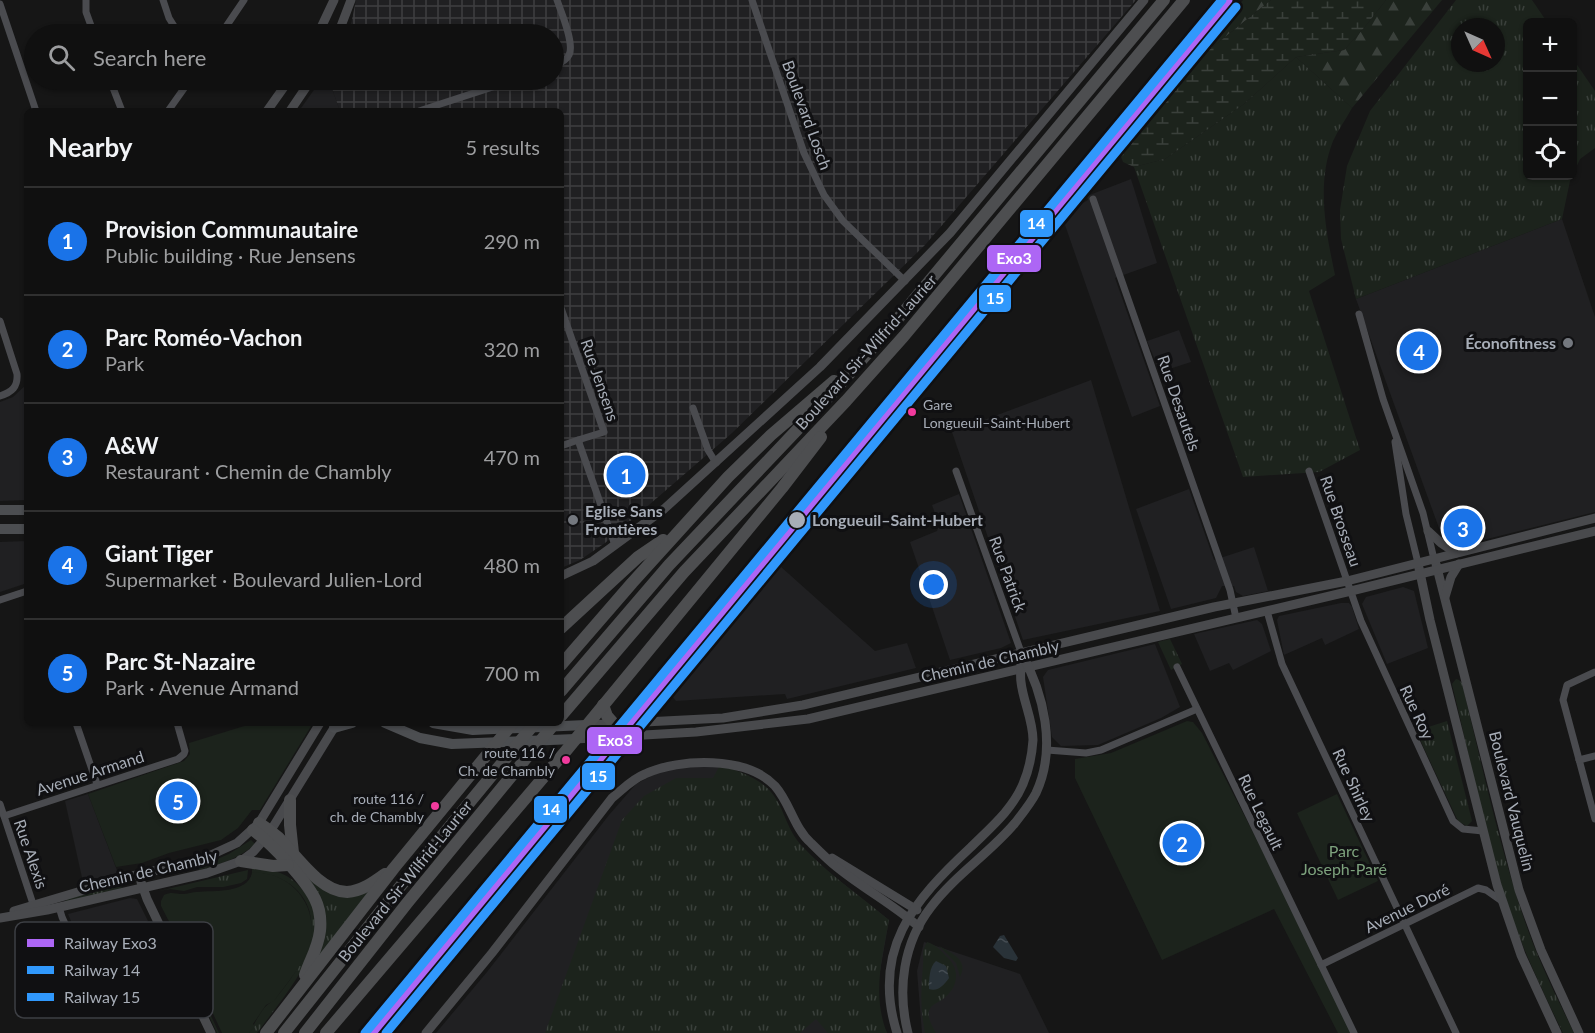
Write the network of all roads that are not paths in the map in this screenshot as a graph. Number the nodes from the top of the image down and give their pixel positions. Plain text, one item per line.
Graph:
1 (86, 0) edge
2 (163, 0) edge
3 (244, 0) edge
4 (334, 0) edge
5 (351, 0) edge
6 (557, 0) edge
7 (752, 0) edge
8 (1144, 0) edge
9 (1164, 0) edge
10 (1184, 0) edge
11 (0, 4) edge
12 (90, 24) edge
13 (173, 24) edge
14 (228, 24) edge
15 (323, 24) edge
16 (342, 24) edge
17 (564, 60) edge
18 (24, 75) edge
19 (29, 90) edge
20 (114, 90) edge
21 (183, 90) edge
22 (282, 90) edge
23 (304, 90) edge
24 (483, 90) edge
25 (35, 108) edge
26 (121, 108) edge
27 (170, 108) edge
28 (269, 108) edge
29 (292, 108) edge
30 (428, 108) edge
31 (1093, 199) dead end
32 (905, 281) junction
33 (1359, 314) dead end
34 (564, 317) edge
35 (0, 321) edge
36 (870, 351) junction
37 (860, 386) junction
38 (0, 396) edge
39 (693, 408) dead end
40 (1394, 433) junction
41 (578, 440) junction
42 (564, 445) edge
43 (716, 463) junction
44 (956, 471) dead end
45 (1309, 471) dead end
46 (0, 510) edge
47 (24, 510) edge
48 (1595, 518) edge
49 (682, 527) junction
50 (0, 529) edge
51 (24, 530) edge
52 (1428, 531) junction
53 (1595, 531) edge
54 (615, 545) junction
55 (1456, 553) junction
56 (1434, 559) junction
57 (1418, 563) junction
58 (1459, 564) junction
59 (1437, 570) junction
60 (1420, 574) junction
61 (564, 575) edge
62 (1347, 581) junction
63 (1351, 591) junction
64 (24, 592) edge
65 (1445, 597) junction
66 (0, 600) edge
67 (1233, 604) junction
68 (1267, 611) junction
69 (1236, 618) junction
70 (564, 625) edge
71 (1021, 652) junction
72 (564, 662) edge
73 (1177, 667) dead end
74 (1025, 668) junction
75 (1595, 672) edge
76 (564, 688) edge
77 (603, 705) junction
78 (1197, 709) junction
79 (564, 712) edge
80 (614, 724) junction
81 (586, 725) junction
82 (77, 726) edge
83 (178, 726) edge
84 (318, 726) edge
85 (335, 726) edge
86 (393, 726) edge
87 (450, 726) edge
88 (511, 726) edge
89 (532, 726) edge
90 (552, 726) edge
91 (563, 726) edge
92 (564, 726) edge
93 (575, 739) junction
94 (1047, 750) junction
95 (1595, 756) edge
96 (1579, 760) junction
97 (97, 784) junction
98 (290, 800) junction
99 (0, 804) edge
100 (4, 816) junction
101 (1595, 819) edge
102 (256, 826) junction
103 (1484, 831) junction
104 (268, 836) junction
105 (824, 854) junction
106 (291, 859) junction
107 (241, 861) junction
108 (394, 868) junction
109 (139, 874) junction
110 (143, 888) junction
111 (1503, 902) junction
112 (59, 907) junction
113 (34, 908) junction
114 (914, 908) junction
115 (925, 916) junction
116 (0, 917) edge
117 (909, 918) junction
118 (65, 922) edge
119 (159, 922) edge
120 (1405, 925) junction
121 (919, 927) junction
122 (1321, 965) junction
123 (301, 988) junction
124 (204, 1018) edge
125 (211, 1033) edge
126 (266, 1033) edge
127 (284, 1033) edge
128 (305, 1033) edge
129 (326, 1033) edge
130 (426, 1033) edge
131 (897, 1033) edge
132 (908, 1033) edge
133 (1354, 1033) edge
134 (1456, 1033) edge
135 (1557, 1033) edge
136 (1579, 1033) edge

1 - 12 street
2 - 13 street
3 - 14 street
4 - 15 street
5 - 16 street
6 - 17 street
7 - 32 street, Boulevard Losch
8 - 32 street, Boulevard Sir-Wilfrid-Laurier
9 - 36 highway, Boulevard Sir-Wilfrid-Laurier
10 - 37 highway, Boulevard Sir-Wilfrid-Laurier
11 - 18 street
19 - 25 street
20 - 26 street
21 - 27 street
22 - 28 street
23 - 29 street
24 - 30 street
31 - 67 street, Rue Desautels
32 - 43 street, Boulevard Sir-Wilfrid-Laurier
33 - 40 street
34 - 41 street, Rue Jensens
35 - 38 street
36 - 49 highway
36 - 76 highway, Boulevard Sir-Wilfrid-Laurier
37 - 77 highway
37 - 79 highway, Boulevard Sir-Wilfrid-Laurier
39 - 43 street
40 - 52 street
40 - 57 street
41 - 42 street
41 - 54 street
43 - 54 street, Boulevard Sir-Wilfrid-Laurier
44 - 71 street, Rue Patrick
45 - 62 street, Rue Brosseau
46 - 47 main road
48 - 55 street, Chemin de Chambly
49 - 70 highway
49 - 72 highway
50 - 51 main road
52 - 55 street
52 - 56 street
53 - 58 street, Chemin de Chambly
54 - 61 street, Boulevard Sir-Wilfrid-Laurier
55 - 56 street, Chemin de Chambly
56 - 57 street, Chemin de Chambly
56 - 59 street, Boulevard Vauquelin
57 - 60 street
57 - 62 street, Chemin de Chambly
58 - 59 street, Chemin de Chambly
58 - 65 street
59 - 60 street, Chemin de Chambly
59 - 65 street, Boulevard Vauquelin
60 - 63 street, Chemin de Chambly
60 - 103 street
62 - 63 street, Rue Roy
62 - 67 street, Chemin de Chambly
63 - 68 street, Chemin de Chambly
63 - 103 street, Rue Roy
64 - 66 street
65 - 136 street, Boulevard Vauquelin
67 - 69 street, Rue Desautels
67 - 71 street, Chemin de Chambly
68 - 69 street, Chemin de Chambly
68 - 120 street, Rue Shirley
69 - 74 street, Chemin de Chambly
71 - 74 street
71 - 80 street, Chemin de Chambly
73 - 78 street, Rue Legault
74 - 93 street, Chemin de Chambly
74 - 94 street
74 - 114 street
75 - 96 street
77 - 80 highway
77 - 81 highway
78 - 94 street
78 - 122 street, Rue Legault
80 - 81 street, Chemin de Chambly
81 - 92 main road, Chemin de Chambly
81 - 93 highway
82 - 97 street
83 - 97 street, Avenue Armand
84 - 102 street, Chemin de Chambly
85 - 98 street, Chemin de Chambly
86 - 93 main road, Chemin de Chambly
87 - 91 main road, Chemin de Chambly
88 - 108 highway
89 - 127 highway, Boulevard Sir-Wilfrid-Laurier
90 - 128 highway, Boulevard Sir-Wilfrid-Laurier
93 - 129 highway
94 - 115 street
95 - 96 street
96 - 101 street
97 - 100 street, Avenue Armand
98 - 104 street, Chemin de Chambly
98 - 106 highway
99 - 100 street, Rue Alexis
100 - 113 street, Rue Alexis
102 - 104 highway
102 - 109 street, Chemin de Chambly
103 - 111 street
104 - 106 highway
104 - 107 street, Chemin de Chambly
105 - 114 street
105 - 117 street
105 - 130 street
106 - 107 highway
106 - 108 highway
106 - 123 highway
107 - 110 street, Chemin de Chambly
108 - 123 highway
109 - 110 street
109 - 113 street, Chemin de Chambly
110 - 112 street, Chemin de Chambly
110 - 119 street
111 - 120 street, Avenue Doré
111 - 135 street
112 - 113 street, Chemin de Chambly
112 - 118 street
113 - 116 street, Chemin de Chambly
114 - 115 street
114 - 117 street
115 - 121 street
117 - 121 street
117 - 131 street
120 - 122 street, Avenue Doré
120 - 134 street, Rue Shirley
121 - 132 street
122 - 133 street, Rue Legault
123 - 126 highway
124 - 125 street

